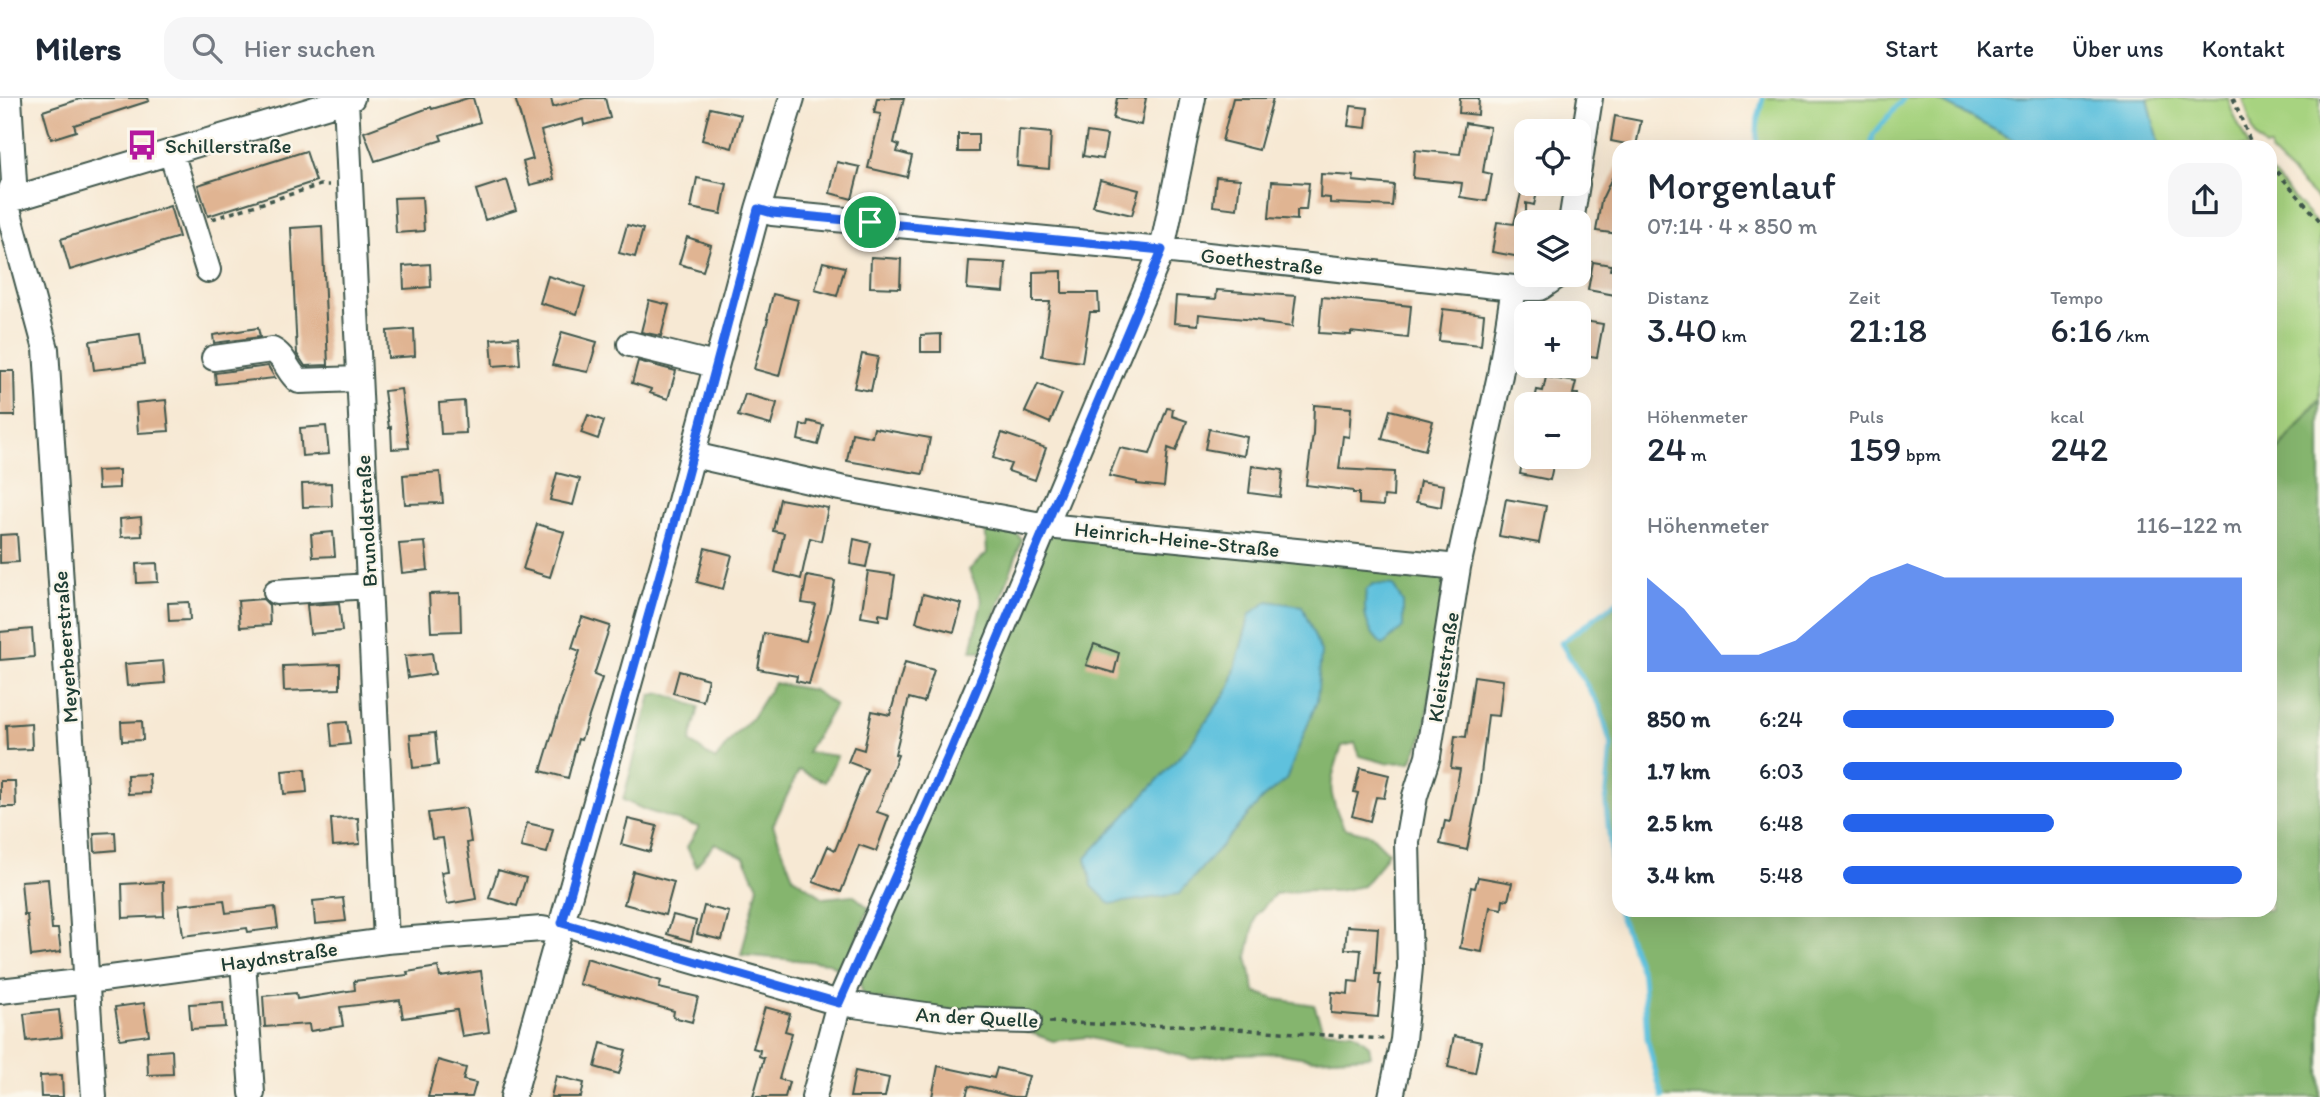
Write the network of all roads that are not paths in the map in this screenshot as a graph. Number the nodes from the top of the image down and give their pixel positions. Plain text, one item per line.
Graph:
1 (9, 98) edge
2 (792, 98) edge
3 (1193, 98) edge
4 (1590, 98) edge
5 (349, 99) edge
6 (1587, 119) edge
7 (171, 152) junction
8 (3, 202) edge
9 (758, 209) junction
10 (1162, 250) junction
11 (208, 270) dead end
12 (1542, 287) edge
13 (1514, 288) junction
14 (630, 344) dead end
15 (214, 358) dead end
16 (715, 365) junction
17 (359, 379) junction
18 (693, 456) junction
19 (1047, 526) junction
20 (1458, 567) junction
21 (369, 586) junction
22 (276, 592) dead end
23 (561, 928) junction
24 (386, 941) junction
25 (243, 961) junction
26 (88, 981) junction
27 (0, 991) edge
28 (839, 1003) junction
29 (1029, 1021) road end
30 (252, 1093) dead end
31 (94, 1097) edge
32 (513, 1097) edge
33 (814, 1097) edge
34 (1391, 1097) edge

1 - 8 street
2 - 9 street
3 - 10 street
4 - 6 street
5 - 7 street
5 - 17 street, Brunoldstraße
7 - 8 street
7 - 11 street
8 - 26 street, Meyerbeerstraße
9 - 10 street, Goethestraße
9 - 16 street
10 - 13 street, Goethestraße
10 - 19 street
12 - 13 street
13 - 20 street, Kleiststraße
14 - 16 street
15 - 17 street
16 - 18 street
17 - 21 street, Brunoldstraße
18 - 19 street, Heinrich-Heine-Straße
18 - 23 street
19 - 20 street, Heinrich-Heine-Straße
19 - 28 street
20 - 34 street, Kleiststraße
21 - 22 street
21 - 24 street, Brunoldstraße
23 - 24 street, Haydnstraße
23 - 28 street, An der Quelle
23 - 32 street
24 - 25 street, Haydnstraße
25 - 26 street, Haydnstraße
25 - 30 street
26 - 27 street, Haydnstraße
26 - 31 street, Meyerbeerstraße
28 - 29 street, An der Quelle
28 - 33 street

